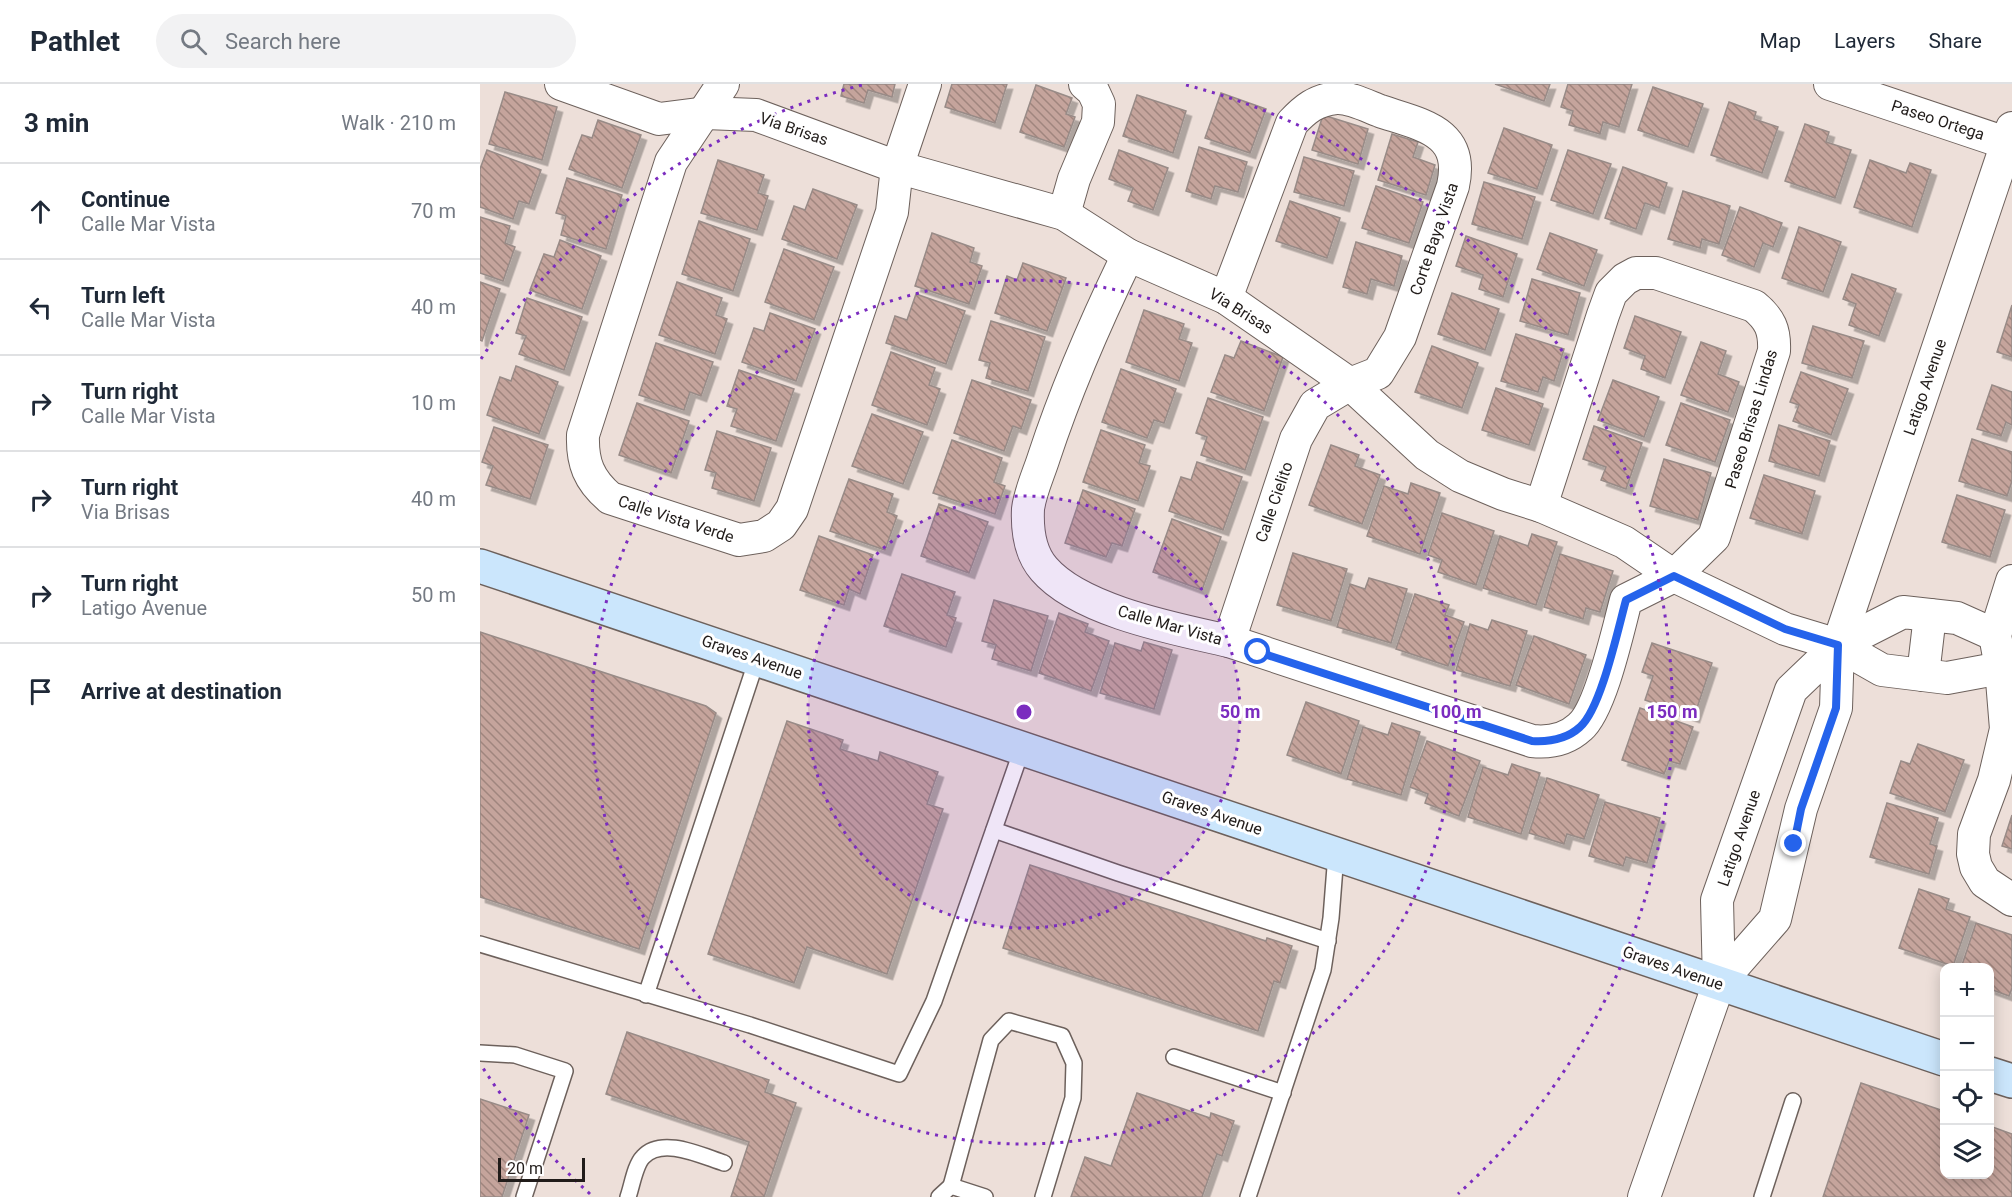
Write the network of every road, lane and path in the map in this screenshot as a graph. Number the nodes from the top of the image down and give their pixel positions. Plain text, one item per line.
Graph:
1 (561, 84) edge
2 (723, 84) edge
3 (925, 84) edge
4 (1085, 84) edge
5 (1830, 84) edge
6 (705, 113) junction
7 (2010, 139) edge
8 (897, 167) junction
9 (1064, 214) junction
10 (1128, 255) junction
11 (1227, 298) junction
12 (1350, 384) junction
13 (1541, 506) junction
14 (480, 566) edge
15 (1674, 576) junction
16 (2012, 582) edge
17 (1930, 615) junction
18 (1995, 635) junction
19 (1229, 641) junction
20 (1838, 645) junction
21 (757, 659) junction
22 (2007, 668) edge
23 (1923, 675) junction
24 (1022, 749) junction
25 (994, 830) junction
26 (1336, 854) junction
27 (2012, 900) edge
28 (1328, 940) junction
29 (480, 944) edge
30 (1719, 983) junction
31 (646, 995) junction
32 (480, 1053) edge
33 (1174, 1057) dead end
34 (1940, 1058) edge
35 (1994, 1076) edge
36 (2012, 1081) edge
37 (1283, 1093) junction
38 (1793, 1101) dead end
39 (724, 1163) dead end
40 (951, 1186) junction
41 (524, 1197) edge
42 (628, 1197) edge
43 (939, 1197) edge
44 (985, 1197) edge
45 (1043, 1197) edge
46 (1248, 1197) edge
47 (1644, 1197) edge
48 (1762, 1197) edge

1 - 6 street, Via Brisas
2 - 6 street, Calle Vista Verde
3 - 8 street, Calle Vista Verde
4 - 9 street
5 - 7 street, Paseo Ortega
6 - 8 street, Via Brisas
6 - 8 street, Calle Vista Verde
7 - 20 street, Latigo Avenue
8 - 9 street, Via Brisas
9 - 10 street, Via Brisas
10 - 11 street, Via Brisas
10 - 19 street, Calle Mar Vista
11 - 12 street, Via Brisas
11 - 12 street, Corte Baya Vista
12 - 13 street, Via Brisas
12 - 19 street, Calle Cielito
13 - 15 street, Via Brisas
13 - 15 street, Paseo Brisas Lindas
14 - 21 street, Graves Avenue
15 - 19 street, Calle Mar Vista
15 - 20 street, Via Brisas
16 - 18 street
17 - 18 street
17 - 20 street
17 - 23 street
18 - 22 street
20 - 23 street, Via Brisas
20 - 30 street, Latigo Avenue
20 - 30 street, Latigo Avenue
21 - 24 street, Graves Avenue
21 - 31 lane
22 - 23 street, Via Brisas
22 - 27 street
24 - 25 lane
24 - 26 street, Graves Avenue
25 - 28 lane
25 - 31 lane
26 - 28 lane
26 - 30 street, Graves Avenue
28 - 37 lane
29 - 31 lane
30 - 34 street, Graves Avenue
30 - 47 street, Latigo Avenue
32 - 41 lane
33 - 37 lane
35 - 36 street
37 - 46 lane
38 - 48 lane
39 - 42 lane
40 - 43 lane
40 - 44 lane
40 - 45 lane

